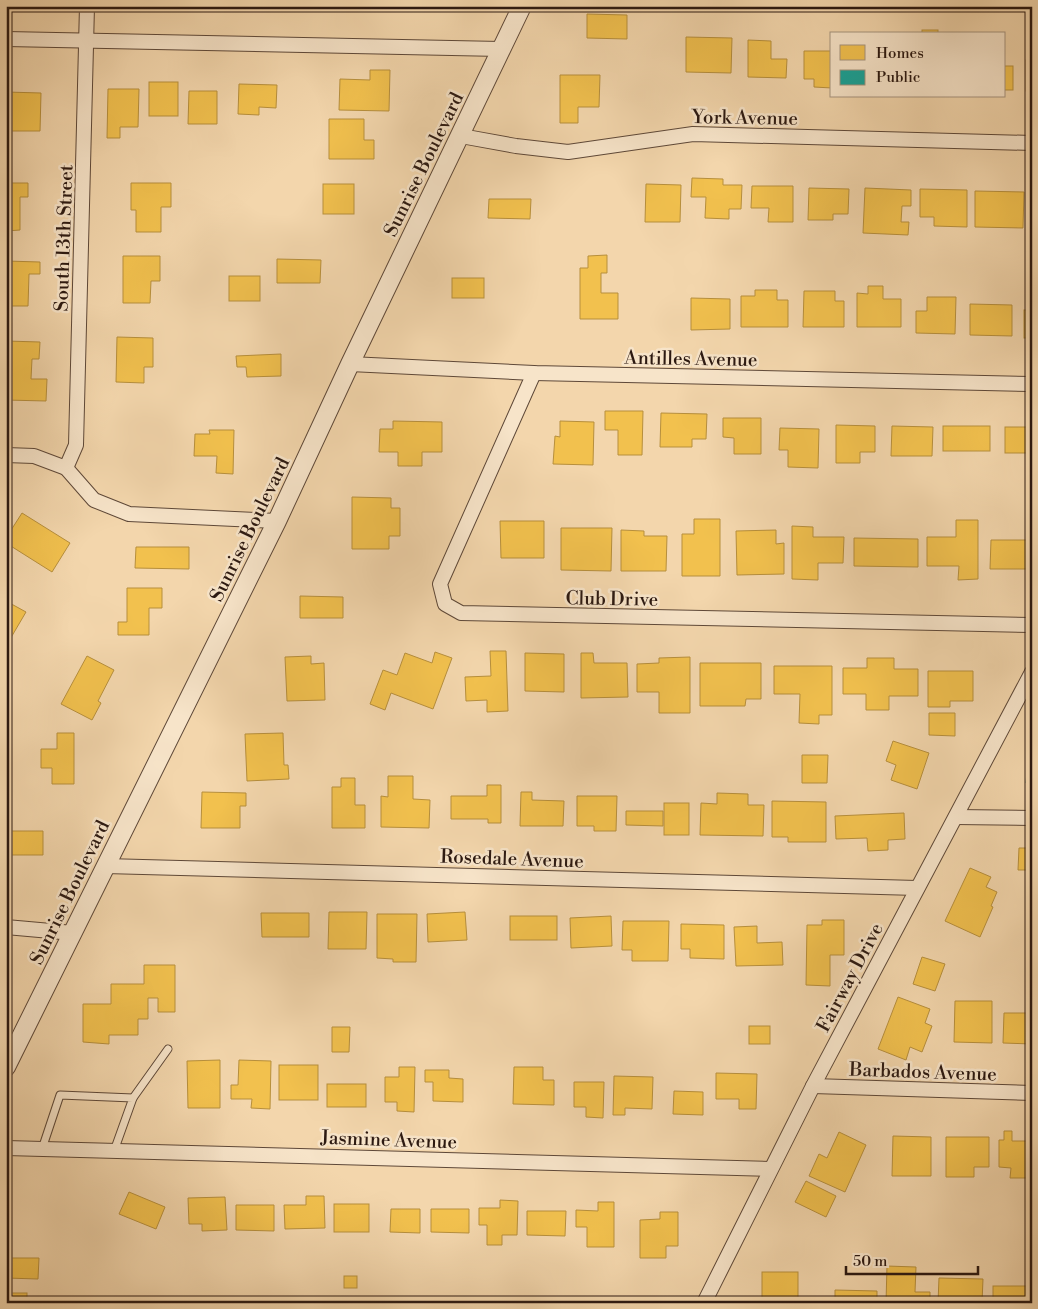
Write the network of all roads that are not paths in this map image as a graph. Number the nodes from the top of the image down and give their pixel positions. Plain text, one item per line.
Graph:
1 (87, 6) edge
2 (522, 6) edge
3 (6, 39) edge
4 (87, 40) junction
5 (501, 49) junction
6 (461, 136) junction
7 (1032, 143) edge
8 (350, 364) junction
9 (534, 373) junction
10 (1032, 384) edge
11 (6, 455) edge
12 (66, 468) junction
13 (277, 522) junction
14 (1032, 626) edge
15 (1032, 672) edge
16 (956, 817) junction
17 (1032, 818) edge
18 (105, 866) junction
19 (917, 888) junction
20 (6, 927) edge
21 (72, 933) junction
22 (168, 1049) dead end
23 (6, 1067) edge
24 (813, 1086) junction
25 (1032, 1093) edge
26 (132, 1098) junction
27 (6, 1148) edge
28 (42, 1149) junction
29 (114, 1151) junction
30 (770, 1168) junction
31 (704, 1303) edge

1 - 4 street, South 13th Street
2 - 5 street, Sunrise Boulevard
3 - 4 street
4 - 5 street
4 - 12 street, South 13th Street
5 - 6 street, Sunrise Boulevard
6 - 7 street, York Avenue
6 - 8 street, Sunrise Boulevard
8 - 9 street, Antilles Avenue
8 - 13 street, Sunrise Boulevard
9 - 10 street, Antilles Avenue
9 - 14 street, Club Drive
11 - 12 street
12 - 13 street
13 - 18 street, Sunrise Boulevard
15 - 16 street, Fairway Drive
16 - 17 street
16 - 19 street, Fairway Drive
18 - 19 street, Rosedale Avenue
18 - 21 street, Sunrise Boulevard
19 - 24 street, Fairway Drive
20 - 21 street
21 - 23 street, Sunrise Boulevard
22 - 26 lane
24 - 25 street, Barbados Avenue
24 - 30 street, Fairway Drive
26 - 28 lane
26 - 29 lane
27 - 28 street, Jasmine Avenue
28 - 29 street, Jasmine Avenue
29 - 30 street, Jasmine Avenue
30 - 31 street, Fairway Drive

